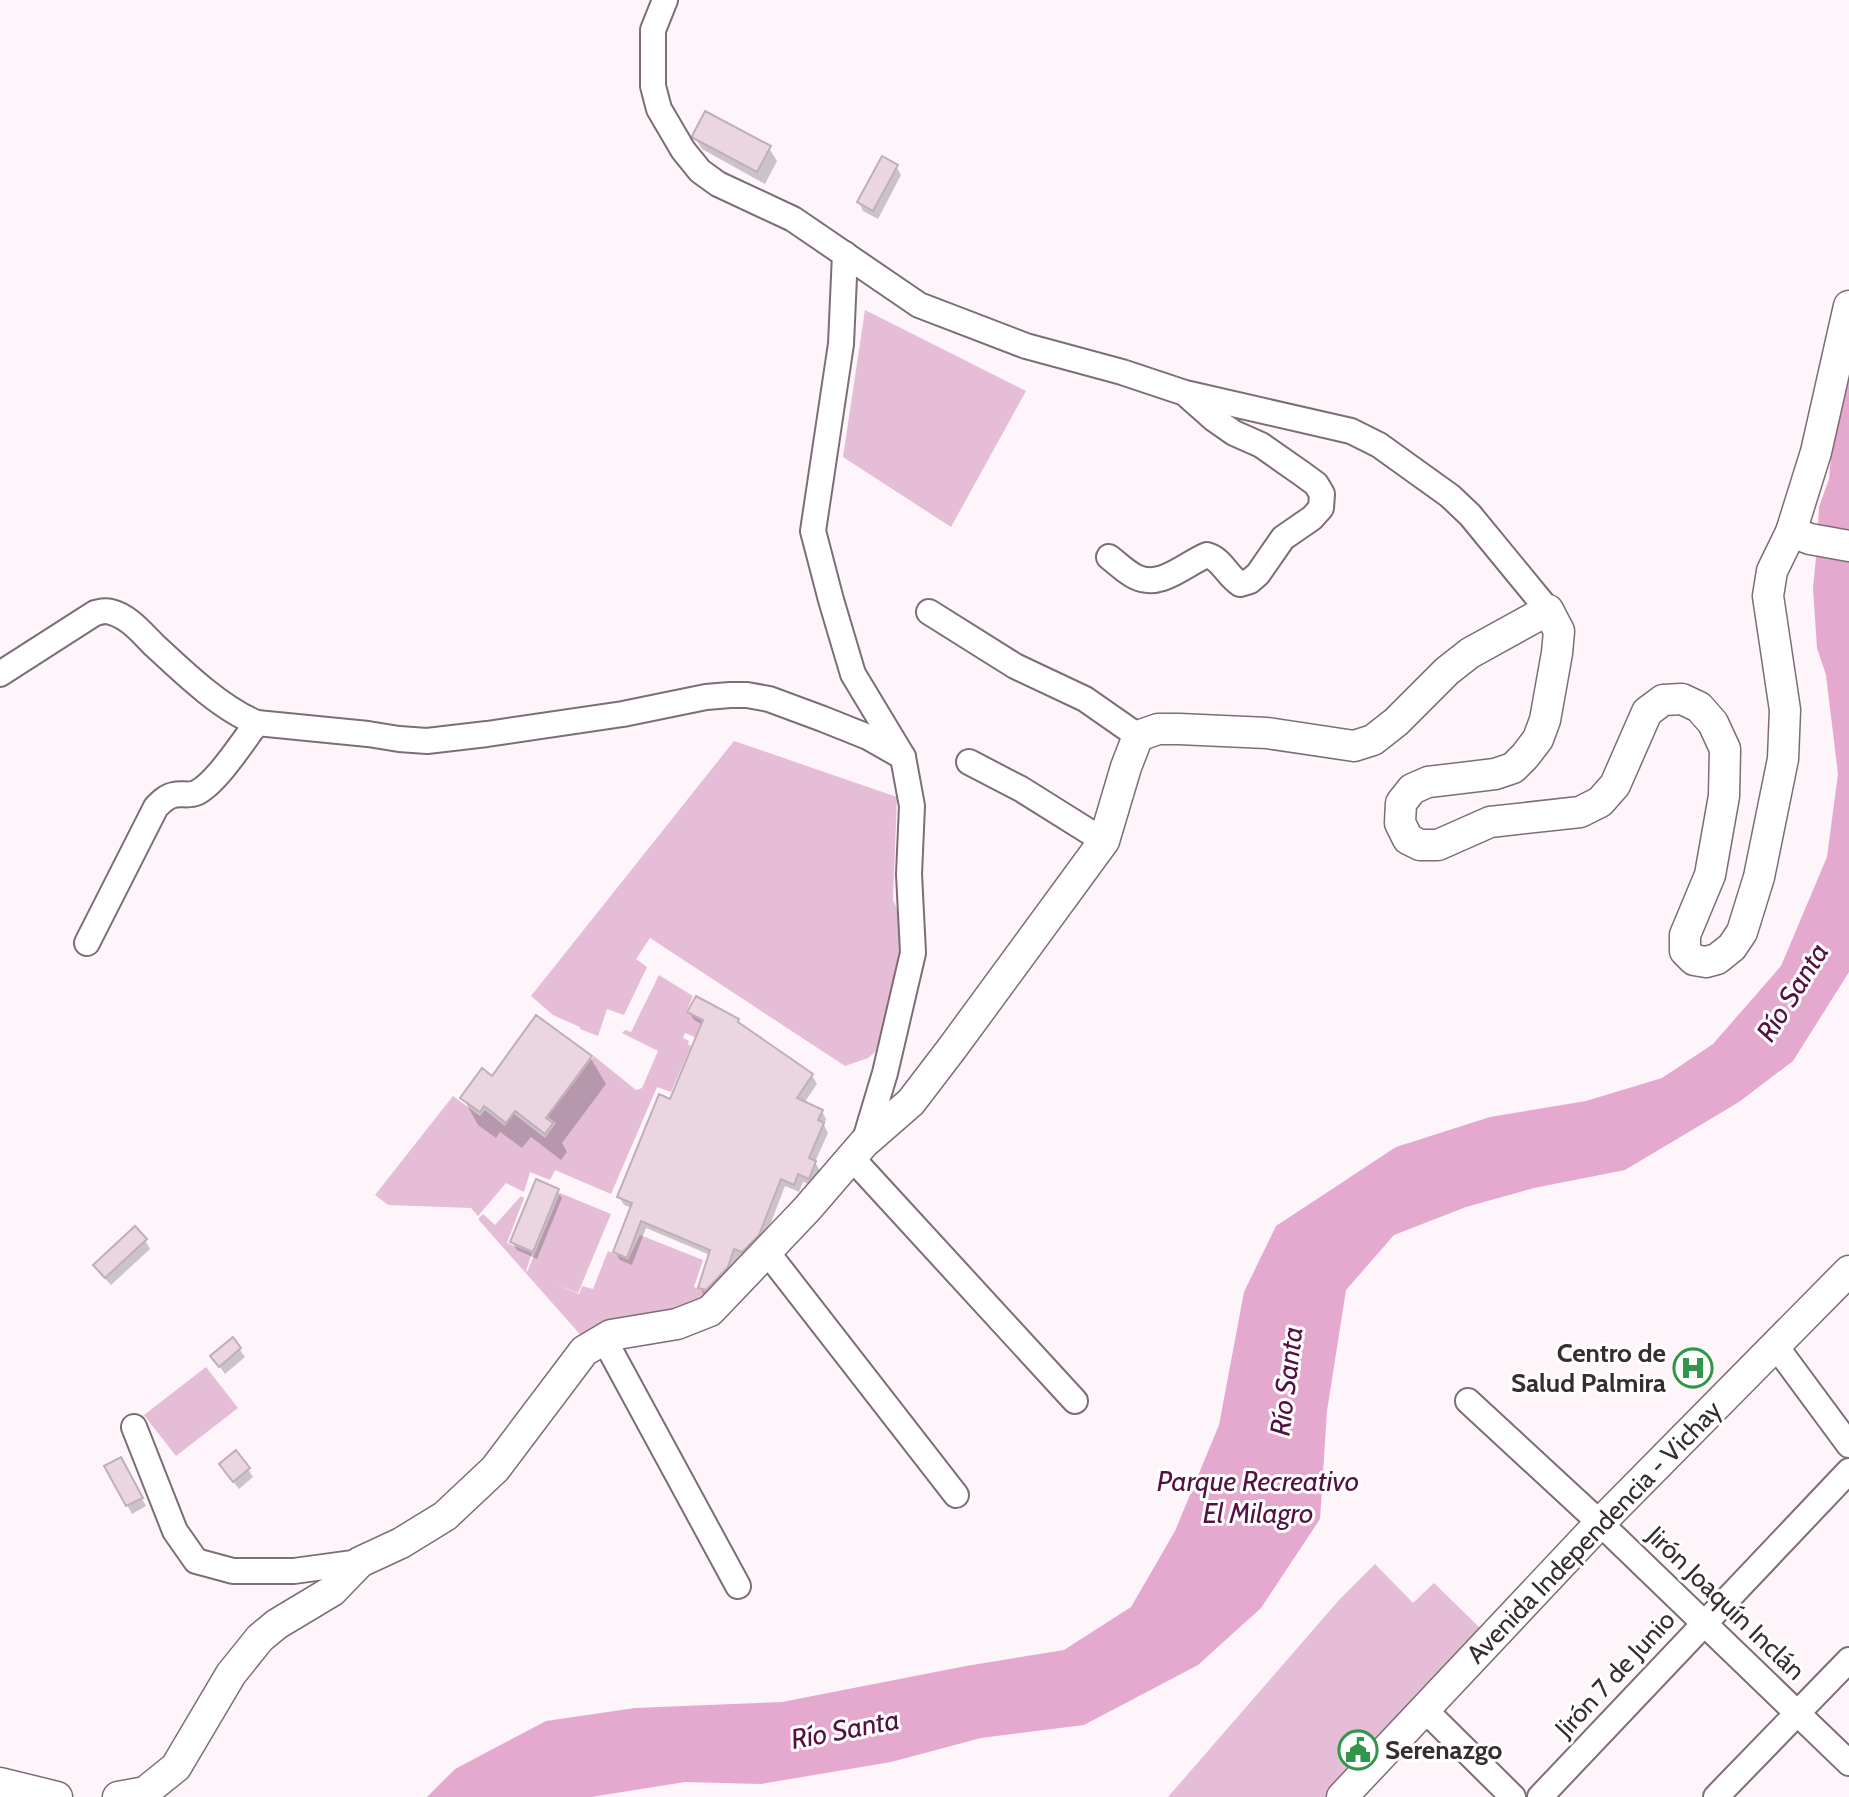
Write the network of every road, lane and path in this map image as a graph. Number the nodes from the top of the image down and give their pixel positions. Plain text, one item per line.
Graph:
1 (665, 0) edge
2 (845, 254) junction
3 (1849, 306) edge
4 (1185, 393) junction
5 (1800, 535) junction
6 (1849, 546) edge
7 (1109, 557) dead end
8 (1548, 610) junction
9 (929, 612) dead end
10 (0, 674) edge
11 (257, 723) junction
12 (1138, 736) junction
13 (903, 757) junction
14 (969, 762) dead end
15 (1104, 841) junction
16 (88, 943) dead end
17 (857, 1150) junction
18 (767, 1252) junction
19 (1849, 1271) edge
20 (604, 1339) junction
21 (1775, 1345) junction
22 (1074, 1401) dead end
23 (1468, 1401) dead end
24 (134, 1427) dead end
25 (1849, 1445) edge
26 (1849, 1471) edge
27 (956, 1495) dead end
28 (1600, 1523) junction
29 (360, 1562) junction
30 (738, 1586) dead end
31 (1704, 1623) junction
32 (1849, 1660) edge
33 (1425, 1710) junction
34 (1797, 1713) junction
35 (1849, 1763) edge
36 (0, 1783) edge
37 (57, 1797) edge
38 (118, 1797) edge
39 (1342, 1797) edge
40 (1513, 1797) edge
41 (1541, 1797) edge
42 (1716, 1797) edge

1 - 2 street
2 - 4 street
2 - 13 street
3 - 5 main road
4 - 7 street
4 - 8 street
5 - 6 main road
5 - 8 main road
8 - 12 main road
9 - 12 street
10 - 11 street
11 - 13 street
11 - 16 street
12 - 15 main road
13 - 17 street
14 - 15 street
15 - 17 main road
17 - 18 main road
17 - 22 street
18 - 20 main road
18 - 27 street
19 - 21 main road, Avenida Independencia - Vichay
20 - 29 main road
20 - 30 street
21 - 25 street
21 - 28 main road, Avenida Independencia - Vichay
23 - 28 street, Jirón Joaquín Inclán
24 - 29 street
26 - 31 street, Jirón 7 de Junio
28 - 31 street, Jirón Joaquín Inclán
28 - 33 main road, Avenida Independencia - Vichay
29 - 38 main road
31 - 34 street, Jirón Joaquín Inclán
31 - 41 street, Jirón 7 de Junio
32 - 34 street
33 - 39 main road, Avenida Independencia - Vichay
33 - 40 street
34 - 35 street, Jirón Joaquín Inclán
34 - 42 street
36 - 37 main road

